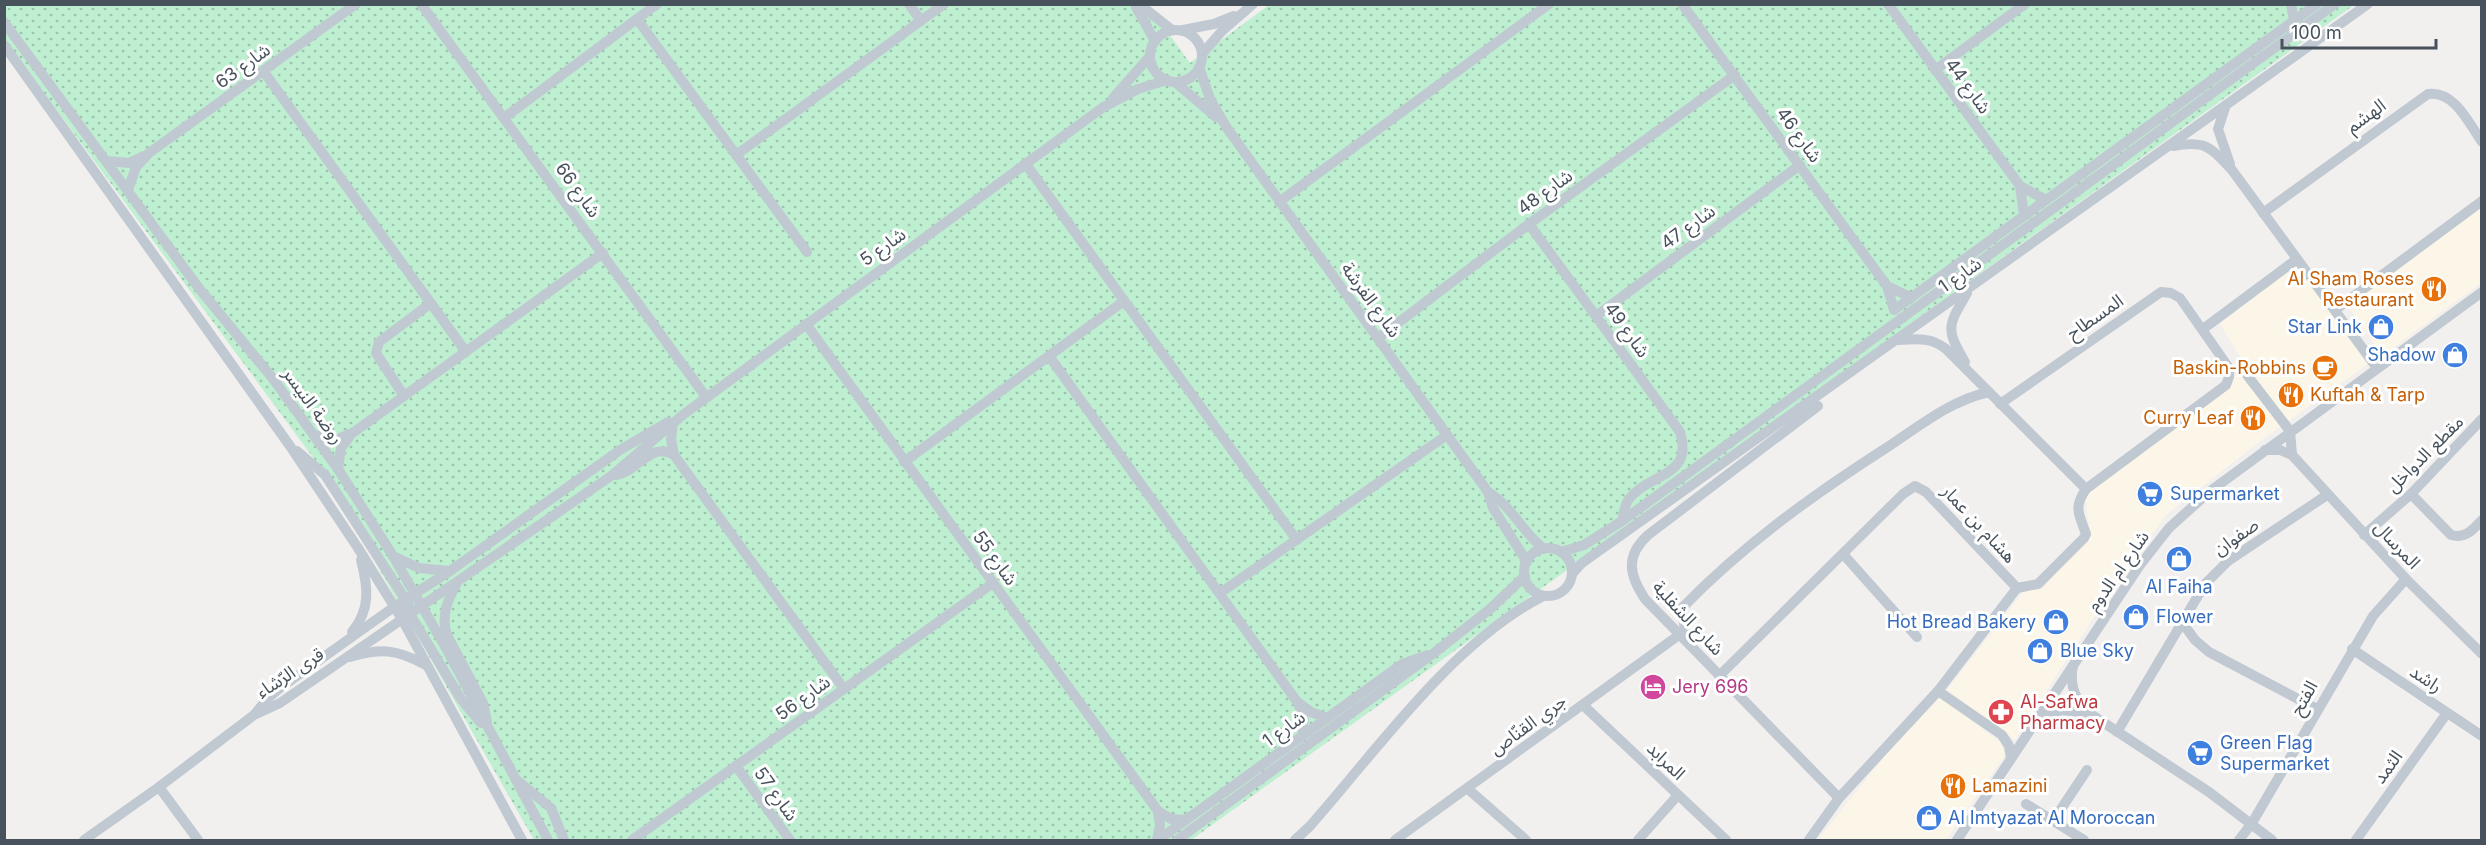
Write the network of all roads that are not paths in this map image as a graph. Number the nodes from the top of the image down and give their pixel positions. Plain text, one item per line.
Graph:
1 (356, 4) edge
2 (421, 4) edge
3 (657, 4) edge
4 (909, 4) edge
5 (944, 4) edge
6 (1134, 4) edge
7 (1139, 4) edge
8 (1549, 4) edge
9 (1682, 4) edge
10 (1888, 4) edge
11 (2025, 4) edge
12 (2291, 4) edge
13 (2335, 4) edge
14 (2367, 4) edge
15 (2313, 5) edge
16 (1249, 8) edge
17 (637, 19) junction
18 (921, 21) junction
19 (2294, 21) junction
20 (4, 22) edge
21 (1177, 30) junction
22 (1155, 41) junction
23 (4, 45) edge
24 (1202, 54) junction
25 (1150, 56) junction
26 (1199, 67) junction
27 (1935, 70) junction
28 (264, 72) junction
29 (1735, 75) junction
30 (1171, 81) junction
31 (2226, 106) junction
32 (1102, 108) junction
33 (504, 118) junction
34 (1227, 128) junction
35 (2481, 142) edge
36 (2168, 147) junction
37 (149, 153) junction
38 (736, 155) junction
39 (107, 161) junction
40 (1025, 164) junction
41 (1800, 165) junction
42 (2232, 170) junction
43 (2020, 186) junction
44 (128, 190) junction
45 (2046, 200) junction
46 (2481, 201) edge
47 (1279, 202) junction
48 (2263, 213) junction
49 (2024, 215) junction
50 (1529, 224) junction
51 (807, 252) dead end
52 (603, 253) junction
53 (2297, 259) junction
54 (1887, 285) junction
55 (1970, 288) junction
56 (2481, 291) edge
57 (1910, 297) junction
58 (1124, 301) junction
59 (431, 303) junction
60 (1894, 310) joint
61 (2335, 310) junction
62 (1596, 316) junction
63 (806, 324) junction
64 (2202, 329) junction
65 (1378, 338) junction
66 (1895, 341) junction
67 (466, 352) junction
68 (1049, 356) junction
69 (2377, 368) junction
70 (1854, 372) junction
71 (1971, 373) junction
72 (2247, 375) dead end
73 (1989, 392) junction
74 (404, 396) junction
75 (706, 397) junction
76 (2000, 404) junction
77 (684, 414) junction
78 (673, 423) junction
79 (2480, 427) edge
80 (2290, 431) junction
81 (354, 432) junction
82 (315, 435) junction
83 (1447, 435) junction
84 (290, 446) junction
85 (2265, 450) junction
86 (674, 455) junction
87 (2292, 455) junction
88 (904, 462) junction
89 (338, 469) junction
90 (611, 476) junction
91 (2086, 489) junction
92 (1488, 492) junction
93 (2411, 494) junction
94 (2327, 495) junction
95 (2481, 520) edge
96 (1622, 521) junction
97 (2364, 535) junction
98 (1296, 539) junction
99 (358, 548) junction
100 (1544, 549) junction
101 (1561, 552) junction
102 (1844, 554) junction
103 (393, 556) junction
104 (1527, 562) junction
105 (450, 571) junction
106 (1572, 574) junction
107 (1525, 576) junction
108 (2406, 579) junction
109 (993, 582) junction
110 (456, 584) junction
111 (2017, 588) junction
112 (1220, 593) junction
113 (1543, 596) junction
114 (409, 597) junction
115 (422, 606) junction
116 (394, 607) junction
117 (406, 617) junction
118 (2181, 621) junction
119 (1682, 637) junction
120 (1917, 637) dead end
121 (336, 649) junction
122 (2352, 649) junction
123 (1434, 653) junction
124 (2481, 654) edge
125 (341, 660) junction
126 (426, 665) junction
127 (2073, 665) junction
128 (1719, 676) junction
129 (844, 689) junction
130 (1938, 691) junction
131 (1298, 703) junction
132 (1584, 706) junction
133 (2317, 709) junction
134 (2090, 713) junction
135 (2447, 713) junction
136 (254, 715) junction
137 (1327, 718) junction
138 (2037, 718) junction
139 (487, 728) junction
140 (2117, 732) junction
141 (1302, 736) junction
142 (2481, 736) edge
143 (2011, 758) junction
144 (736, 766) junction
145 (2087, 770) dead end
146 (517, 780) junction
147 (159, 787) junction
148 (1468, 789) junction
149 (1678, 795) junction
150 (1839, 798) junction
151 (2026, 804) dead end
152 (1158, 811) junction
153 (1186, 820) junction
154 (2053, 821) junction
155 (2252, 824) junction
156 (1310, 826) junction
157 (84, 840) edge
158 (198, 840) edge
159 (522, 840) edge
160 (548, 840) edge
161 (564, 840) edge
162 (632, 840) edge
163 (790, 840) edge
164 (1157, 840) edge
165 (1177, 840) edge
166 (1295, 840) edge
167 (1304, 840) edge
168 (1395, 840) edge
169 (1527, 840) edge
170 (1638, 840) edge
171 (1726, 840) edge
172 (1809, 840) edge
173 (1957, 840) edge
174 (2084, 840) edge
175 (2239, 840) edge
176 (2272, 840) edge
177 (2356, 840) edge

1 - 28 street, شارع 63
2 - 33 street, شارع 66
3 - 17 street
4 - 18 street
5 - 18 street
6 - 22 street
7 - 21 street
8 - 47 street
9 - 29 street, شارع 46
10 - 27 street, شارع 44
11 - 27 street
12 - 19 street
13 - 96 street, شارع 1
14 - 31 street, شارع 1
15 - 19 street, شارع 1
16 - 21 street
16 - 24 street
17 - 33 street
17 - 38 street
18 - 38 street
19 - 45 street, شارع 1
20 - 39 street, روضة النيسر
21 - 22 street
21 - 24 street
22 - 25 street
23 - 84 street
24 - 26 street
25 - 30 street
25 - 32 street, شارع 5
26 - 30 street
26 - 34 street, شارع الفرشة
27 - 43 street, شارع 44
28 - 37 street, شارع 63
28 - 59 street
29 - 41 street, شارع 46
29 - 50 street, شارع 48
30 - 32 street, شارع 5
30 - 34 street, شارع الفرشة
31 - 36 street, شارع 1
31 - 42 street
32 - 40 street, شارع 5
33 - 52 street, شارع 66
34 - 47 street, شارع الفرشة
35 - 48 street, الهشم
36 - 42 street
36 - 55 street, شارع 1
37 - 39 street, شارع 63
37 - 44 street, شارع 63
38 - 51 street
39 - 44 street, روضة النيسر
40 - 58 street
40 - 63 street, شارع 5
41 - 54 street, شارع 46
41 - 62 street, شارع 47
42 - 48 street
43 - 45 street, شارع 44
43 - 49 street, شارع 44
44 - 82 street, روضة النيسر
45 - 49 street, شارع 1
46 - 61 street
47 - 65 street, شارع الفرشة
48 - 53 street
49 - 57 street, شارع 1
50 - 62 street, شارع 49
50 - 65 street, شارع 48
52 - 67 street
52 - 75 street, شارع 66
53 - 61 street
53 - 64 street
54 - 57 street, شارع 46
54 - 60 street, شارع 46
55 - 66 street, شارع 1
55 - 71 street
56 - 69 street, شارع ام الدوم
57 - 60 street, شارع 1
58 - 68 street
58 - 98 street
59 - 67 street
59 - 74 street
61 - 69 street
62 - 96 street, شارع 49
63 - 75 street, شارع 5
63 - 88 street, شارع 55
64 - 76 street, المسطاح
64 - 91 street, المسطاح
65 - 83 street, شارع الفرشة
66 - 70 street, شارع 1
66 - 71 street
67 - 74 street
68 - 88 street
68 - 112 street
69 - 80 street, شارع ام الدوم
70 - 106 street, شارع 1
70 - 119 street, شارع الشفلية
71 - 73 street
72 - 80 street
73 - 76 street
73 - 119 street
74 - 81 street
75 - 77 street, شارع 5
76 - 91 street
77 - 78 street
77 - 105 street, قرى الرّشاء
78 - 86 street
78 - 90 street
79 - 93 street, مقطع الدواخل
80 - 85 street, شارع ام الدوم
80 - 87 street
81 - 82 street
81 - 89 street
82 - 89 street, روضة النيسر
83 - 92 street, شارع الفرشة
83 - 98 street
84 - 99 street
84 - 114 street
85 - 87 street
85 - 127 street, شارع ام الدوم
86 - 90 street
86 - 129 street
87 - 94 street, المرسال
88 - 109 street, شارع 55
89 - 103 street, روضة النيسر
90 - 110 street, قرى الرّشاء
91 - 111 street
92 - 100 street, شارع الفرشة
92 - 104 street, شارع الفرشة
93 - 95 street
93 - 97 street, مقطع الدواخل
94 - 97 street, المرسال
94 - 118 street, صفوان
96 - 101 street, شارع 1
97 - 108 street, المرسال
98 - 112 street
99 - 116 street
99 - 121 street
100 - 101 street
100 - 104 street
101 - 106 street
102 - 111 street, هشام بن عمار
102 - 120 street
102 - 128 street, هشام بن عمار
103 - 105 street
103 - 114 street, روضة النيسر
104 - 107 street
105 - 114 street, قرى الرّشاء
106 - 113 street
107 - 113 street
107 - 123 street, شارع 1
108 - 122 street, الفتح
108 - 124 street, المرسال
109 - 129 street, شارع 56
109 - 152 street, شارع 55
110 - 115 street, قرى الرّشاء
110 - 139 street
111 - 130 street, هشام بن عمار
112 - 131 street
113 - 156 street
114 - 115 street, روضة النيسر
114 - 116 street, قرى الرّشاء
115 - 117 street, قرى الرّشاء
115 - 139 street, روضة النيسر
116 - 117 street
116 - 121 street, قرى الرّشاء
117 - 125 street, قرى الرّشاء
117 - 126 street
117 - 139 street
118 - 133 street
118 - 140 street, صفوان
119 - 128 street, شارع الشفلية
119 - 132 street, جري القنّاص
121 - 136 street, قرى الرّشاء
122 - 133 street, الفتح
122 - 135 street, راشد
123 - 137 street, شارع 1
123 - 165 street, شارع 1
125 - 126 street
125 - 136 street, قرى الرّشاء
126 - 159 street
127 - 134 street
127 - 138 street, شارع ام الدوم
128 - 150 street, شارع الشفلية
129 - 144 street, شارع 56
130 - 143 street
130 - 150 street, هشام بن عمار
131 - 137 street
131 - 141 street
132 - 148 street, جري القنّاص
132 - 149 street, المرابد
133 - 155 street, الفتح
134 - 138 street
134 - 140 street
135 - 142 street, راشد
135 - 177 street, الثمد
136 - 147 street
137 - 141 street, شارع 1
138 - 143 street, شارع ام الدوم
139 - 146 street, روضة النيسر
140 - 155 street
141 - 153 street, شارع 1
143 - 173 street, شارع ام الدوم
144 - 162 street, شارع 56
144 - 163 street, شارع 57
145 - 154 street
146 - 160 street, روضة النيسر
146 - 161 street
147 - 157 street
147 - 158 street
148 - 168 street, جري القنّاص
148 - 169 street
149 - 170 street
149 - 171 street, المرابد
150 - 172 street, هشام بن عمار
151 - 154 street
152 - 153 street
152 - 164 street
153 - 164 street, شارع 1
154 - 174 street
155 - 175 street, الفتح
155 - 176 street
156 - 166 street
156 - 167 street

